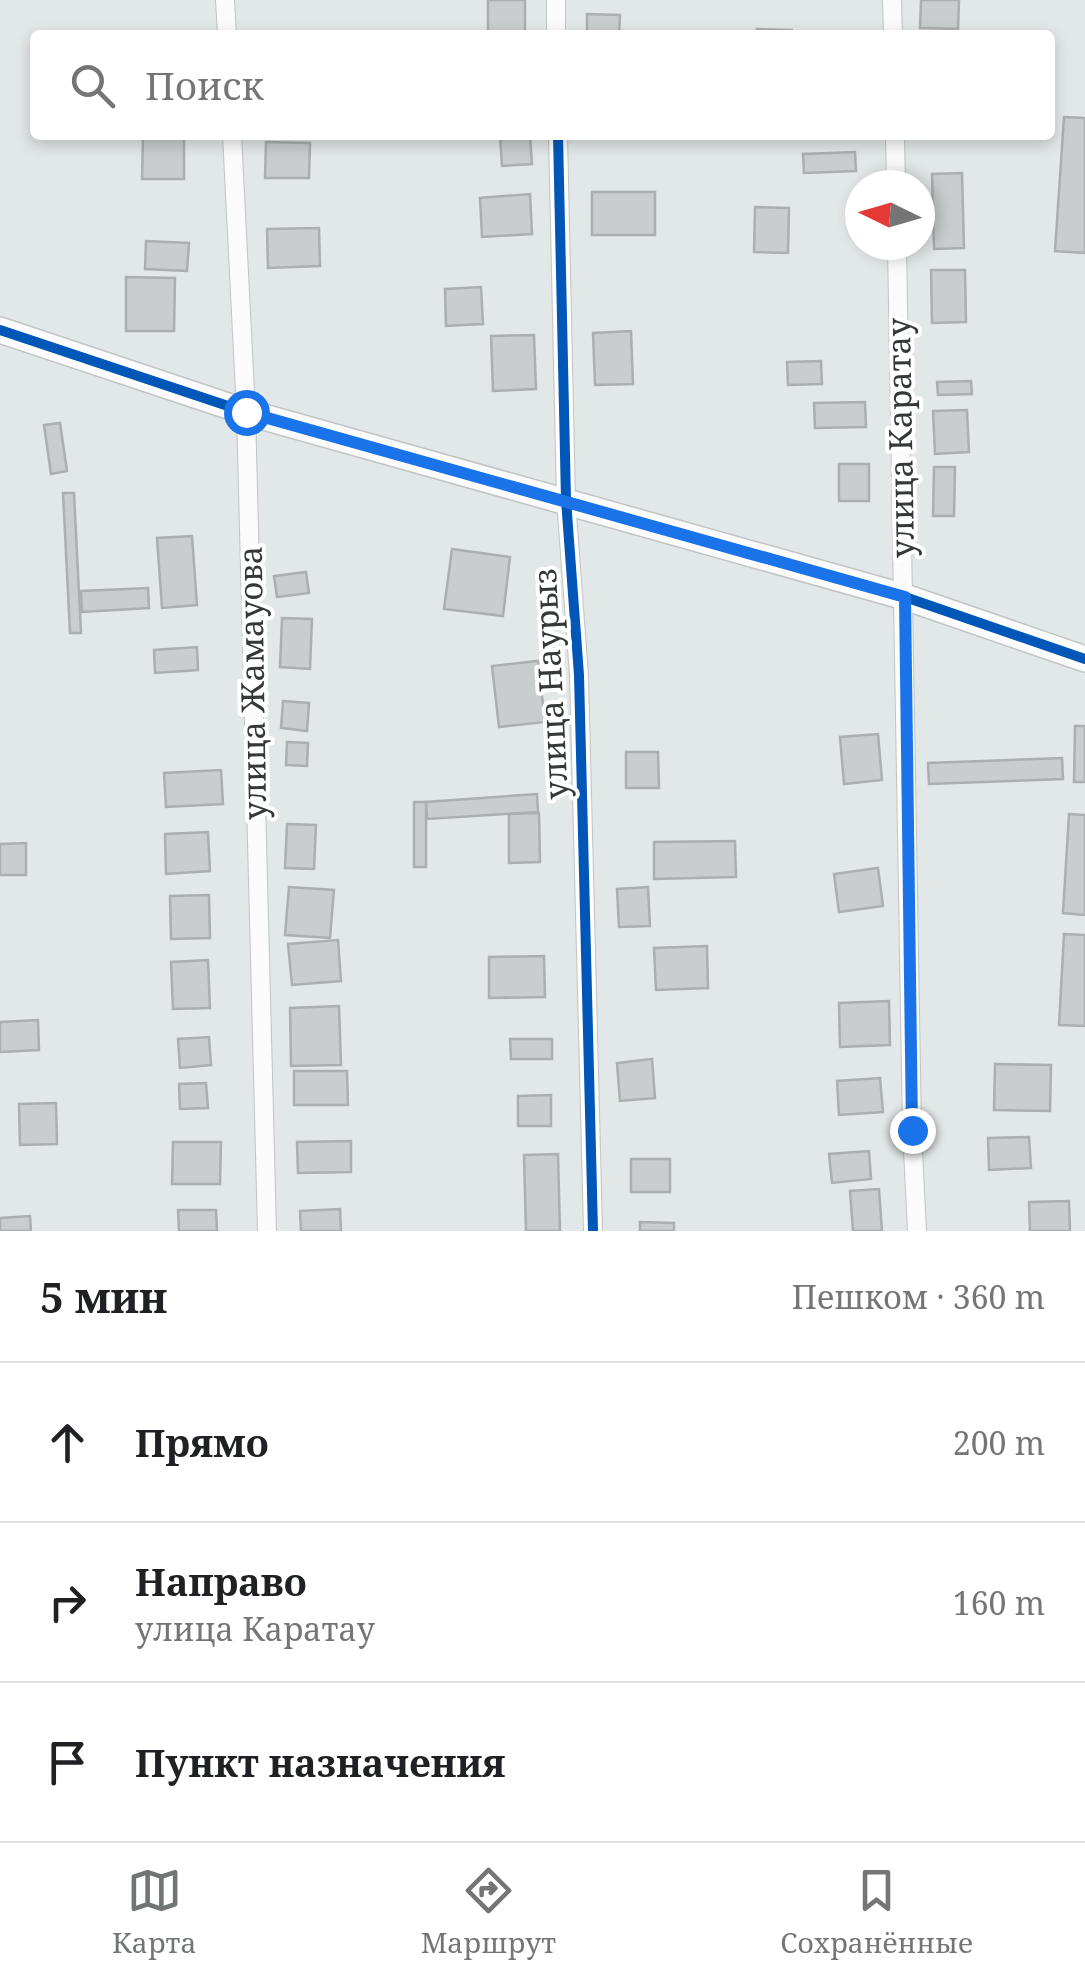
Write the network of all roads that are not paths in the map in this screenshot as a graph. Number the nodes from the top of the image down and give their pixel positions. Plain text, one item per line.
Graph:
1 (225, 0) edge
2 (556, 0) edge
3 (892, 0) edge
4 (226, 30) edge
5 (556, 30) edge
6 (893, 30) edge
7 (232, 140) edge
8 (558, 140) edge
9 (895, 140) edge
10 (896, 170) edge
11 (897, 260) edge
12 (0, 330) edge
13 (246, 412) junction
14 (566, 500) junction
15 (905, 597) junction
16 (1085, 660) edge
17 (267, 1231) edge
18 (592, 1231) edge
19 (917, 1231) edge

1 - 4 street
2 - 5 street
3 - 6 street
7 - 13 street, улица Жамауова
8 - 14 street, улица Наурыз
9 - 10 street
11 - 15 street, улица Каратау
12 - 13 street
13 - 14 street
13 - 17 street, улица Жамауова
14 - 15 street
14 - 18 street, улица Наурыз
15 - 16 street
15 - 19 street, улица Каратау

